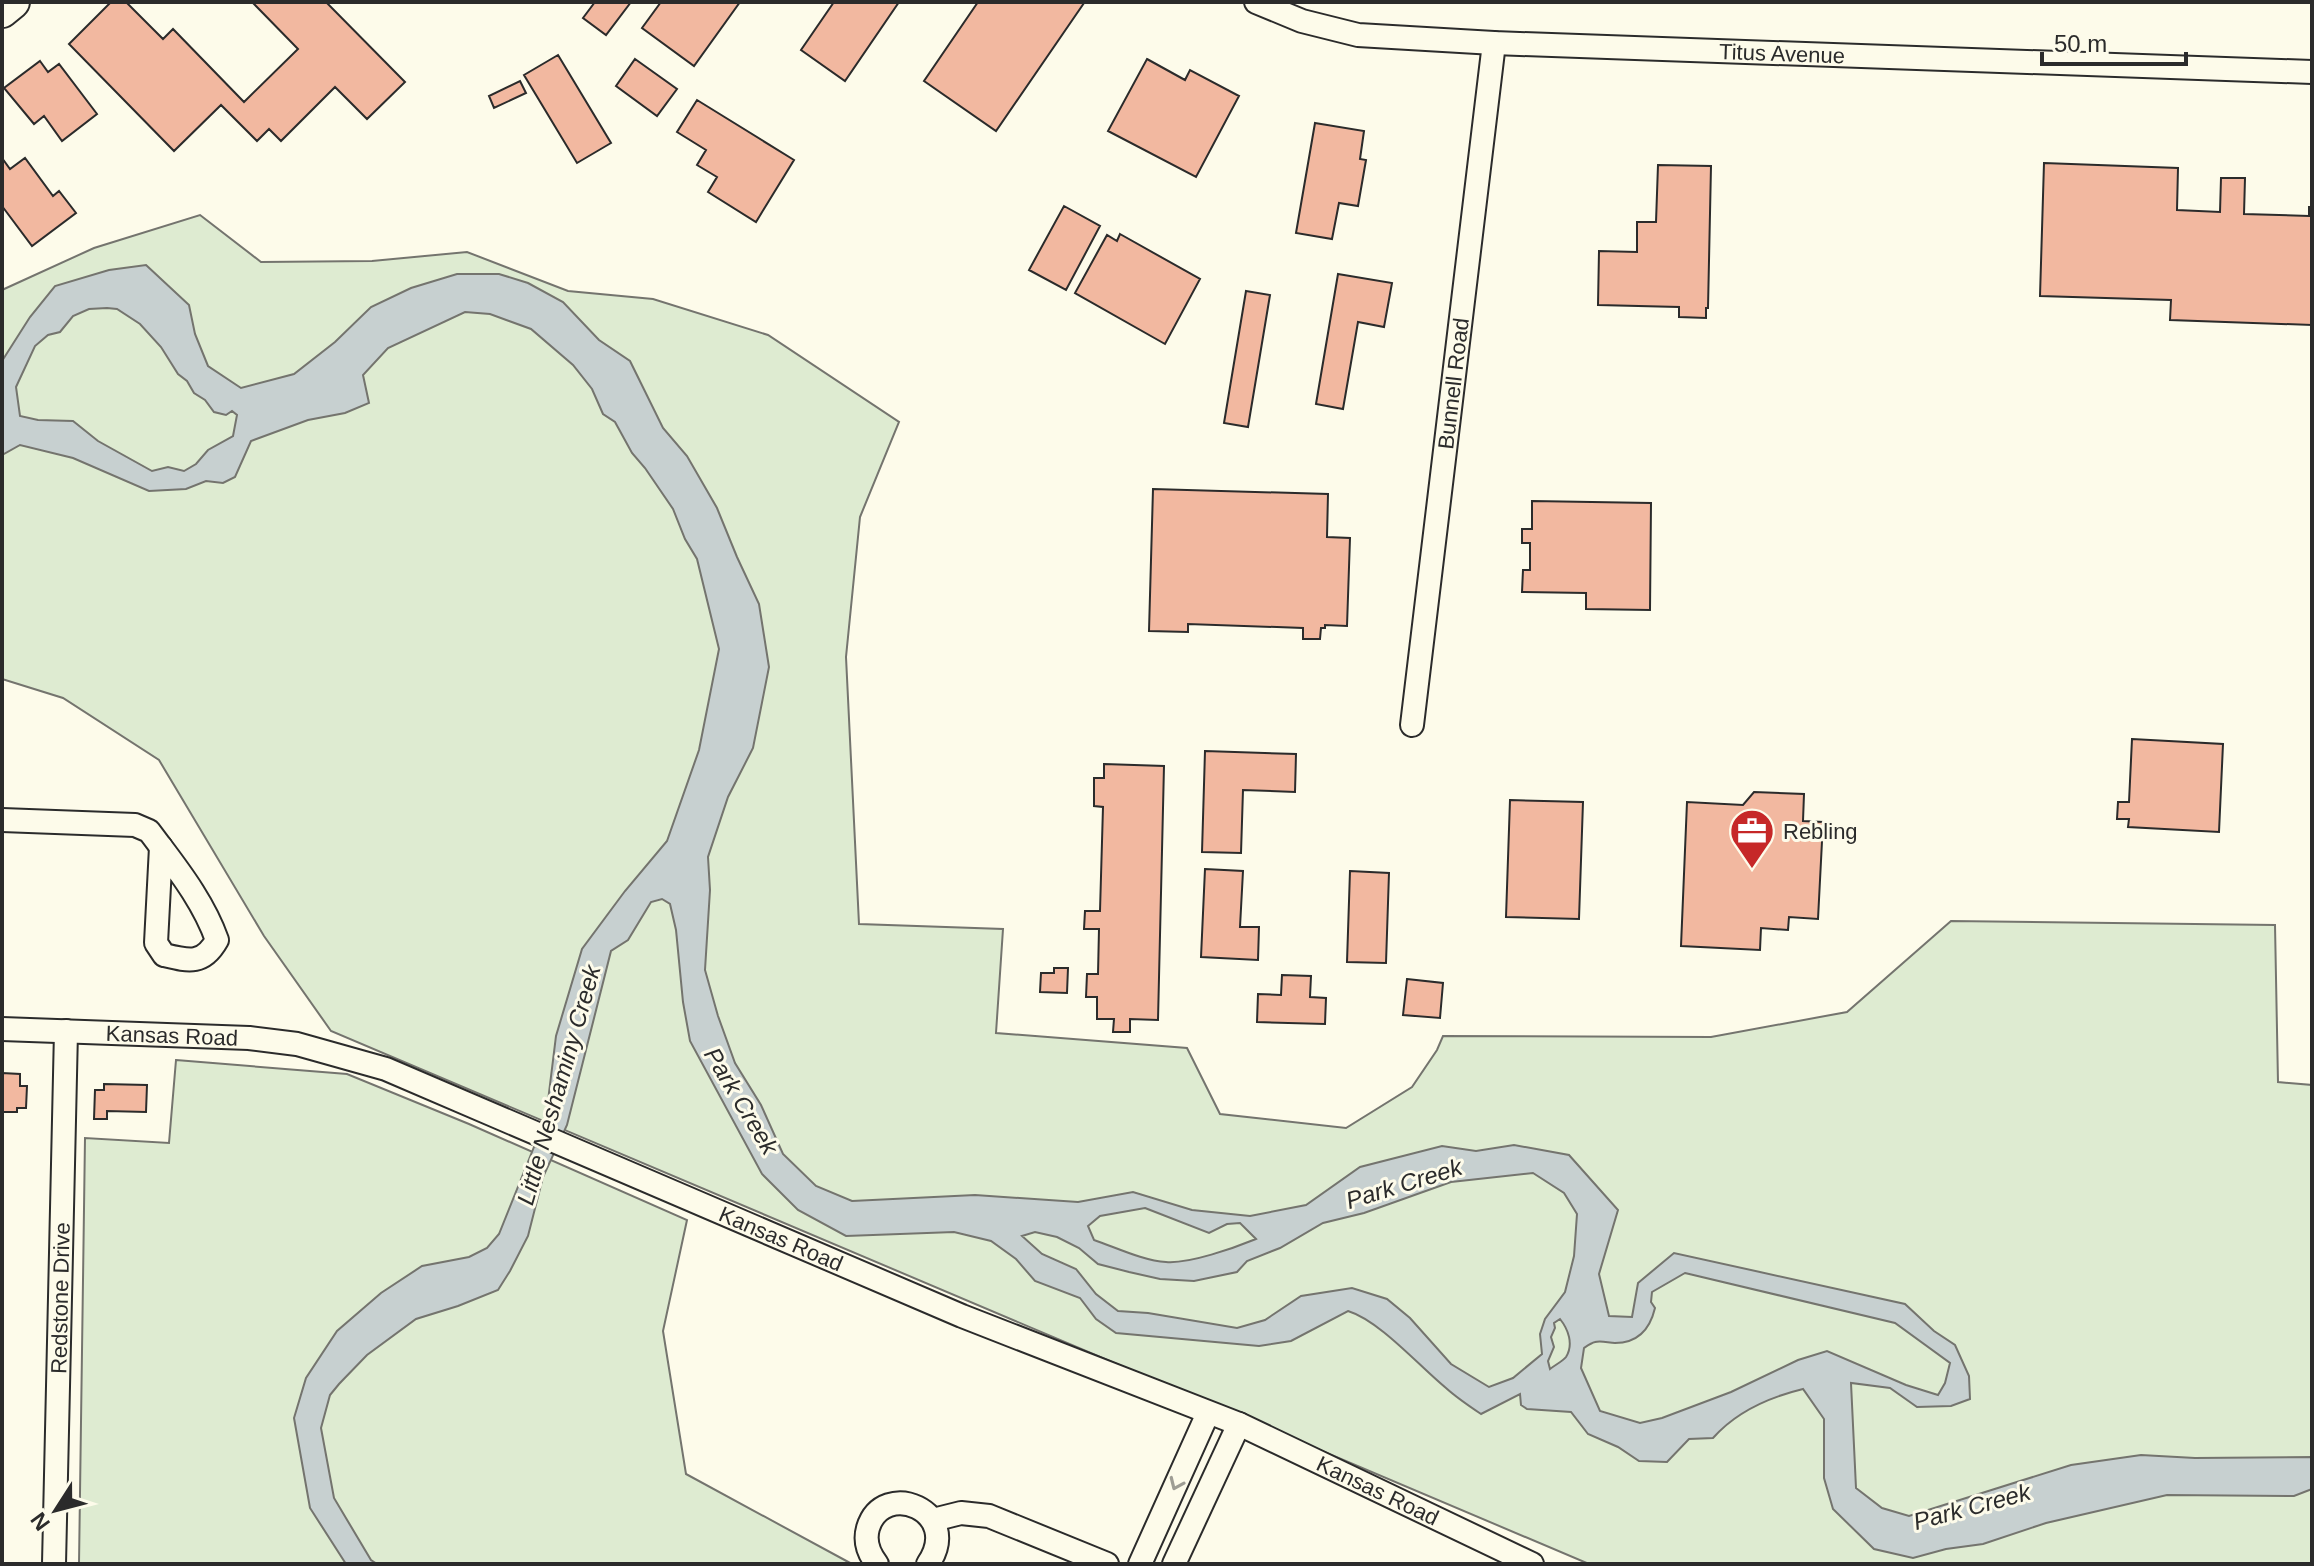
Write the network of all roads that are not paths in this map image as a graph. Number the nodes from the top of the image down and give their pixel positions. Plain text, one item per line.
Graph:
1 (13, 2) edge
2 (1256, 2) edge
3 (2, 11) edge
4 (1494, 43) junction
5 (2312, 72) edge
6 (1412, 725) dead end
7 (2, 820) edge
8 (161, 847) junction
9 (2, 1029) edge
10 (66, 1031) junction
11 (1208, 1413) junction
12 (1239, 1424) junction
13 (933, 1520) junction
14 (54, 1564) edge
15 (877, 1564) edge
16 (928, 1564) edge
17 (1107, 1564) edge
18 (1140, 1564) edge
19 (1174, 1564) edge
20 (1532, 1564) edge

1 - 3 highway
2 - 4 street, Titus Avenue
4 - 5 street, Titus Avenue
4 - 6 street, Bunnell Road
7 - 8 street
8 - 8 street
9 - 10 street, Kansas Road
10 - 11 street, Kansas Road
10 - 14 street, Redstone Drive
11 - 12 street, Kansas Road
11 -> 18 street
12 - 19 street
12 - 20 street, Kansas Road
13 - 15 street
13 - 16 street
13 - 17 street

